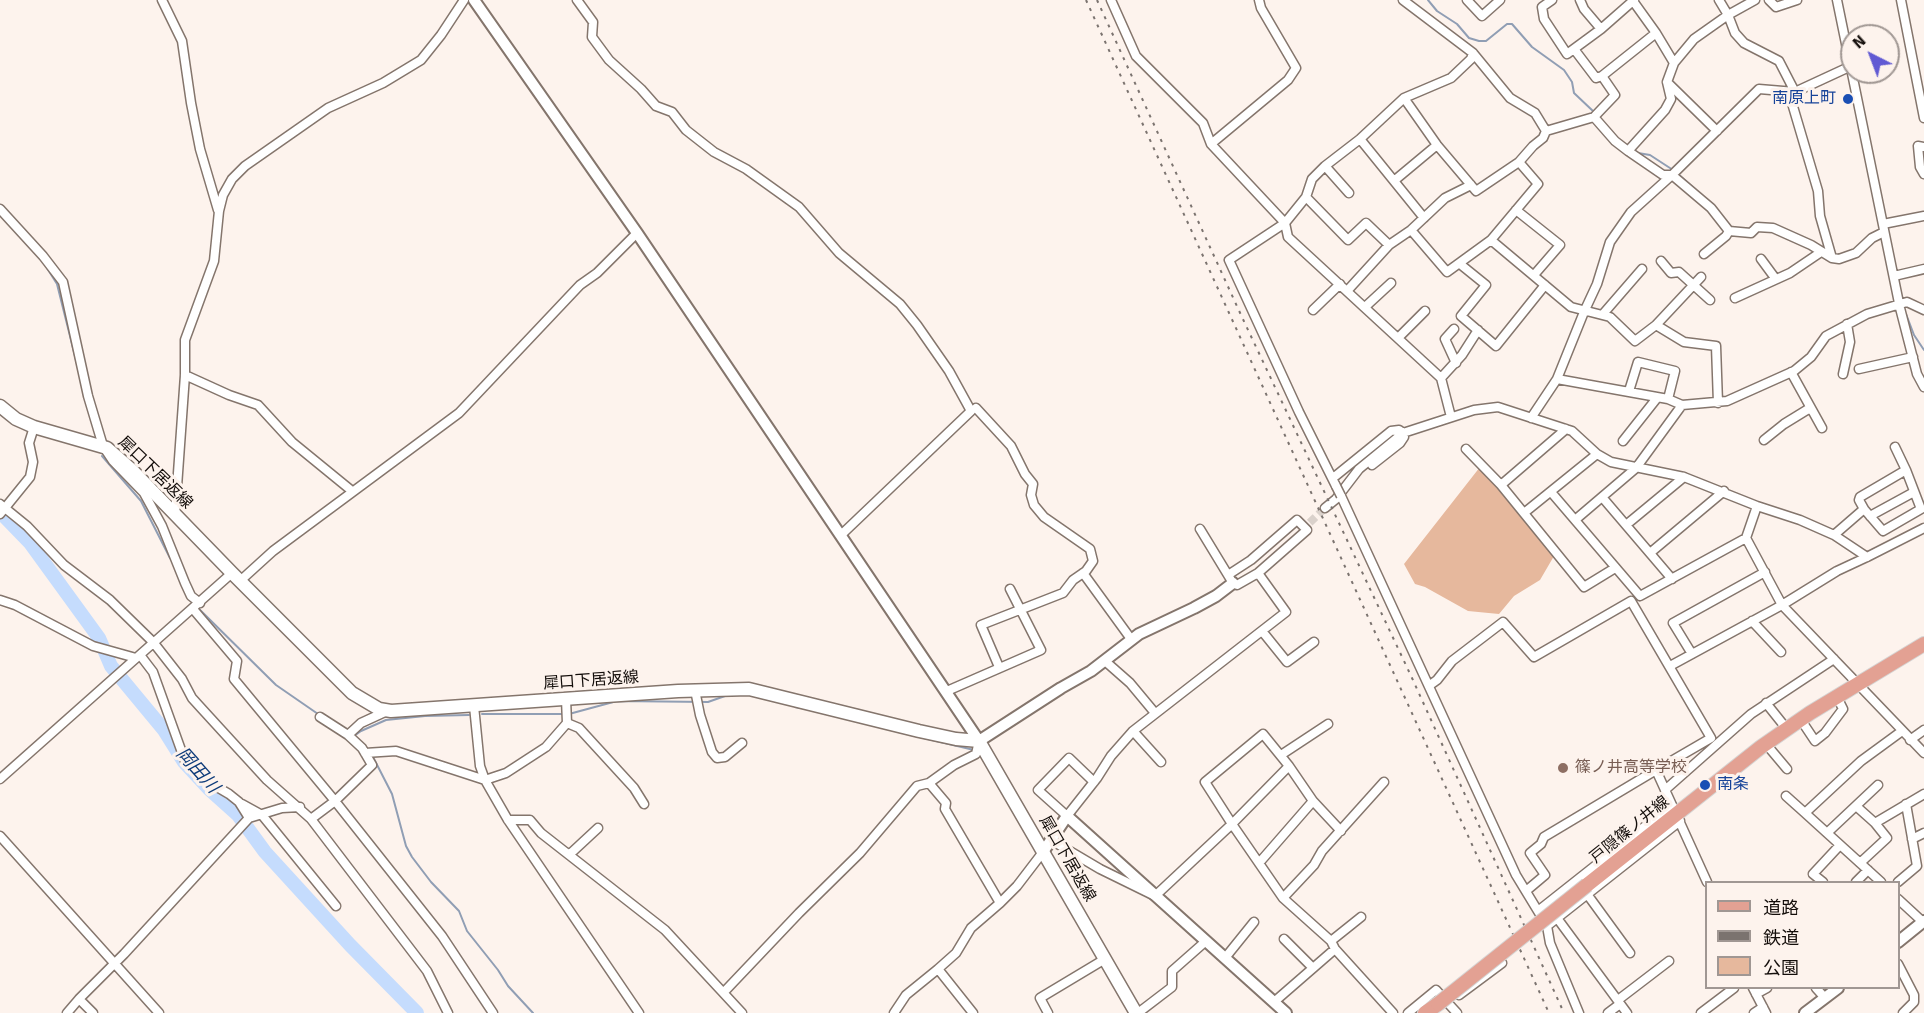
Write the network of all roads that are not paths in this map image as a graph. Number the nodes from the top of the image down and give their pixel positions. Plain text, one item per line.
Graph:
1 (162, 0) edge
2 (464, 0) edge
3 (474, 0) edge
4 (577, 0) edge
5 (1111, 0) edge
6 (1259, 0) edge
7 (1403, 0) edge
8 (1467, 0) edge
9 (1500, 0) edge
10 (1552, 0) edge
11 (1580, 0) edge
12 (1719, 0) edge
13 (1755, 0) edge
14 (1769, 0) edge
15 (1797, 0) edge
16 (1837, 0) edge
17 (1901, 0) edge
18 (1633, 1) edge
19 (1728, 15) junction
20 (1841, 24) edge
21 (1601, 29) junction
22 (1656, 33) junction
23 (1574, 50) junction
24 (1473, 53) junction
25 (1674, 63) junction
26 (1840, 71) edge
27 (1602, 76) junction
28 (1667, 82) junction
29 (1853, 84) edge
30 (1792, 92) junction
31 (1404, 98) junction
32 (1594, 117) junction
33 (1924, 118) edge
34 (1717, 130) junction
35 (1546, 131) junction
36 (1360, 139) junction
37 (1211, 144) junction
38 (1923, 144) edge
39 (1437, 145) junction
40 (1630, 149) junction
41 (1519, 162) junction
42 (1325, 166) junction
43 (1674, 173) junction
44 (1924, 174) edge
45 (1395, 180) junction
46 (1471, 185) junction
47 (1349, 193) dead end
48 (1306, 197) junction
49 (0, 209) edge
50 (1516, 210) junction
51 (219, 211) junction
52 (1924, 216) edge
53 (1424, 218) junction
54 (1285, 223) junction
55 (1883, 228) junction
56 (1411, 230) junction
57 (1729, 231) junction
58 (637, 233) junction
59 (1491, 240) junction
60 (1389, 244) junction
61 (1821, 252) junction
62 (1704, 254) dead end
63 (1832, 258) junction
64 (1761, 259) dead end
65 (1661, 261) dead end
66 (1460, 264) junction
67 (1642, 269) dead end
68 (1924, 269) edge
69 (1534, 275) junction
70 (1894, 276) junction
71 (1701, 277) dead end
72 (1775, 278) junction
73 (1391, 283) dead end
74 (1340, 284) junction
75 (1545, 285) junction
76 (1693, 285) junction
77 (1347, 291) junction
78 (1735, 298) dead end
79 (1710, 300) dead end
80 (1899, 303) junction
81 (1365, 307) junction
82 (1313, 310) dead end
83 (1924, 310) edge
84 (1425, 311) dead end
85 (1584, 312) junction
86 (1603, 314) junction
87 (1847, 324) junction
88 (1656, 325) junction
89 (1454, 329) dead end
90 (1478, 330) junction
91 (1398, 338) junction
92 (1913, 357) junction
93 (1456, 363) junction
94 (1859, 369) dead end
95 (1791, 372) junction
96 (1843, 374) dead end
97 (185, 375) junction
98 (1441, 378) junction
99 (1557, 379) junction
100 (1924, 387) edge
101 (1629, 391) junction
102 (1657, 398) junction
103 (1668, 399) junction
104 (1718, 403) junction
105 (1682, 405) junction
106 (0, 406) edge
107 (976, 408) dead end
108 (1810, 408) junction
109 (1451, 417) junction
110 (1532, 418) junction
111 (34, 428) junction
112 (1822, 428) dead end
113 (1566, 429) junction
114 (1403, 433) junction
115 (1764, 440) dead end
116 (1623, 441) dead end
117 (102, 446) junction
118 (1895, 447) dead end
119 (1466, 449) dead end
120 (1597, 454) junction
121 (1636, 468) junction
122 (1906, 470) junction
123 (1683, 477) junction
124 (1334, 482) junction
125 (1501, 485) junction
126 (352, 491) junction
127 (1724, 491) junction
128 (1551, 492) junction
129 (1914, 492) junction
130 (1341, 497) junction
131 (1602, 497) junction
132 (1757, 506) junction
133 (1326, 508) tunnel mouth
134 (2, 509) edge
135 (1524, 513) junction
136 (1867, 513) junction
137 (176, 515) junction
138 (1575, 520) junction
139 (1626, 525) junction
140 (1924, 528) edge
141 (1200, 529) dead end
142 (1300, 531) tunnel mouth
143 (1883, 531) junction
144 (842, 535) junction
145 (1834, 535) junction
146 (1746, 538) junction
147 (1893, 544) junction
148 (1650, 553) junction
149 (1867, 557) junction
150 (1615, 568) junction
151 (1765, 572) junction
152 (1083, 573) junction
153 (1258, 573) junction
154 (236, 577) junction
155 (1230, 579) junction
156 (1672, 579) junction
157 (1010, 589) dead end
158 (0, 600) edge
159 (1782, 605) junction
160 (196, 606) junction
161 (1020, 610) junction
162 (1752, 621) junction
163 (1262, 631) junction
164 (1131, 639) junction
165 (153, 642) junction
166 (1314, 642) dead end
167 (1924, 644) edge
168 (1781, 652) dead end
169 (1692, 654) junction
170 (138, 657) junction
171 (1834, 659) junction
172 (1105, 661) junction
173 (1670, 666) junction
174 (999, 667) junction
175 (1857, 685) junction
176 (1430, 686) junction
177 (695, 690) junction
178 (947, 691) junction
179 (1837, 697) junction
180 (566, 699) junction
181 (1766, 703) junction
182 (474, 705) junction
183 (387, 711) junction
184 (1155, 713) junction
185 (320, 717) dead end
186 (567, 723) junction
187 (1782, 723) dead end
188 (1328, 724) dead end
189 (1805, 726) dead end
190 (1924, 730) edge
191 (1133, 731) junction
192 (1902, 731) junction
193 (350, 733) junction
194 (1910, 740) junction
195 (979, 741) junction
196 (1714, 741) junction
197 (742, 744) dead end
198 (1766, 744) junction
199 (370, 752) junction
200 (1923, 752) edge
201 (1281, 755) junction
202 (1161, 762) dead end
203 (1289, 766) junction
204 (1787, 769) dead end
205 (1656, 770) junction
206 (0, 779) edge
207 (485, 780) junction
208 (1094, 782) junction
209 (1384, 782) dead end
210 (928, 783) junction
211 (1878, 785) dead end
212 (1665, 790) junction
213 (1924, 794) edge
214 (1786, 796) dead end
215 (336, 801) junction
216 (1313, 801) junction
217 (239, 802) junction
218 (644, 804) dead end
219 (1906, 804) junction
220 (1856, 806) junction
221 (300, 807) junction
222 (1805, 813) junction
223 (1676, 814) junction
224 (262, 815) junction
225 (1067, 816) junction
226 (249, 818) junction
227 (311, 819) junction
228 (508, 820) junction
229 (1875, 823) junction
230 (1232, 824) junction
231 (598, 828) dead end
232 (1341, 831) junction
233 (1827, 833) junction
234 (1924, 833) edge
235 (0, 836) edge
236 (1912, 839) junction
237 (1051, 840) junction
238 (1840, 845) junction
239 (1043, 852) junction
240 (570, 854) junction
241 (1259, 863) junction
242 (1860, 863) junction
243 (1868, 870) junction
244 (1707, 881) edge
245 (1822, 881) edge
246 (1857, 881) edge
247 (1880, 881) edge
248 (1899, 881) edge
249 (1587, 890) junction
250 (1526, 891) junction
251 (1155, 896) junction
252 (1283, 898) junction
253 (1900, 900) edge
254 (1000, 903) junction
255 (336, 906) dead end
256 (1538, 911) junction
257 (1361, 917) dead end
258 (1557, 918) junction
259 (1923, 921) edge
260 (1254, 922) dead end
261 (1547, 926) junction
262 (1284, 939) dead end
263 (1900, 939) edge
264 (1206, 941) junction
265 (1333, 945) junction
266 (1630, 953) dead end
267 (1225, 958) junction
268 (1105, 959) junction
269 (1669, 961) dead end
270 (115, 963) junction
271 (1502, 963) dead end
272 (1900, 966) edge
273 (1313, 968) junction
274 (938, 969) junction
275 (1731, 989) edge
276 (1818, 989) edge
277 (1836, 989) edge
278 (1755, 991) edge
279 (724, 992) junction
280 (1825, 998) junction
281 (79, 999) junction
282 (1274, 1002) junction
283 (1619, 1002) junction
284 (1441, 1007) edge
285 (1765, 1010) edge
286 (738, 1012) edge
287 (972, 1012) edge
288 (66, 1013) edge
289 (93, 1013) edge
290 (159, 1013) edge
291 (448, 1013) edge
292 (493, 1013) edge
293 (639, 1013) edge
294 (894, 1013) edge
295 (1048, 1013) edge
296 (1137, 1013) edge
297 (1286, 1013) edge
298 (1393, 1013) edge
299 (1408, 1013) edge
300 (1425, 1013) edge
301 (1457, 1013) edge
302 (1579, 1013) edge
303 (1608, 1013) edge
304 (1627, 1013) edge
305 (1701, 1013) edge
306 (1754, 1013) edge
307 (1805, 1013) edge
308 (1903, 1013) edge

1 - 51 street
2 - 51 street
3 - 58 street
4 - 144 street
5 - 37 street
6 - 37 street
7 - 24 street
8 - 9 street
10 - 23 street
11 - 21 street
12 - 19 street
13 - 19 street
14 - 15 street
16 - 20 street
17 - 33 street
18 - 21 street
18 - 22 street
19 - 25 street
19 - 30 street
21 - 23 street
22 - 25 street
22 - 27 street
23 - 27 street
24 - 31 street
24 - 35 street
25 - 28 street
26 - 30 street
27 - 32 street
28 - 34 street
28 - 40 street
29 - 55 street
30 - 34 street
30 - 63 street
31 - 36 street
31 - 39 street
32 - 35 street
32 - 40 street
34 - 43 street
35 - 41 street
36 - 42 street
36 - 45 street
37 - 54 street
38 - 44 street
39 - 45 street
39 - 46 street
40 - 43 street
41 - 46 street
41 - 50 street
42 - 47 street
42 - 48 street
43 - 57 street
43 - 85 street
45 - 53 street
46 - 53 street
48 - 54 street
48 - 60 street
49 - 117 street
50 - 59 street
50 - 69 street
51 - 97 street
52 - 55 street
53 - 56 street
54 - 74 street
54 - 124 street
55 - 63 street
55 - 70 street
56 - 60 street
56 - 66 street
57 - 61 street
57 - 62 street
58 - 126 street
58 - 144 street
59 - 66 street
59 - 69 street
60 - 77 street
61 - 63 street
61 - 72 street
64 - 72 street
65 - 76 street
66 - 90 street
67 - 86 street
68 - 70 street
69 - 75 street
70 - 80 street
71 - 76 street
72 - 78 street
73 - 81 street
74 - 77 street
74 - 82 street
75 - 85 street
75 - 90 street
76 - 79 street
76 - 88 street
77 - 81 street
80 - 83 street
80 - 87 street
80 - 92 street
81 - 91 street
84 - 91 street
85 - 86 street
85 - 99 street
86 - 88 street
87 - 95 street
87 - 96 street
88 - 104 street
89 - 93 street
90 - 93 street
91 - 98 street
92 - 94 street
92 - 100 street
93 - 98 street
95 - 104 street
95 - 108 street
97 - 126 street
97 - 137 street
98 - 109 street
99 - 101 street
99 - 110 street
101 - 102 street
101 - 103 street
102 - 103 street
102 - 116 street
103 - 105 street
104 - 105 street
105 - 121 street
106 - 111 main road, 犀口下居返線
107 - 152 street
108 - 112 street
108 - 115 street
109 - 110 street
109 - 114 street
110 - 113 street
111 - 117 main road, 犀口下居返線
111 - 134 street
113 - 120 street
113 - 125 street
114 - 124 street
114 - 130 street
114 - 133 street
117 - 137 main road, 犀口下居返線
117 - 160 street
118 - 122 street
119 - 125 street
120 - 121 street
120 - 128 street
121 - 123 street
121 - 131 street
122 - 129 street
122 - 136 street
123 - 127 street
123 - 139 street
124 - 130 street, bridge
125 - 135 street
126 - 154 street
127 - 132 street
127 - 148 street
128 - 135 street
128 - 138 street
129 - 136 street
129 - 143 street
130 - 176 street
131 - 138 street
131 - 139 street
132 - 145 street
132 - 146 street
134 - 165 street
135 - 150 street
136 - 143 street
136 - 145 street
137 - 154 main road, 犀口下居返線
138 - 150 street
139 - 148 street
140 - 147 street
141 - 155 street
142 - 155 street
143 - 147 street
144 - 178 street
145 - 149 street
146 - 151 street
146 - 156 street
147 - 149 street
148 - 156 street
149 - 159 street
150 - 156 street
151 - 159 street
151 - 169 street
152 - 161 street
152 - 164 street
153 - 155 street
153 - 155 street
153 - 163 street
154 - 160 street
154 - 183 main road, 犀口下居返線
155 - 164 street
157 - 161 street
158 - 170 street
159 - 162 street
159 - 171 street
160 - 165 street
160 - 215 street
161 - 174 street
161 - 174 street
162 - 168 street
162 - 169 street
163 - 166 street
163 - 184 street
164 - 172 street
165 - 170 street
165 - 221 street
167 - 175 main road, 戸隠篠ノ井線
169 - 173 street
170 - 206 street
170 - 217 street
171 - 175 street
171 - 181 street
172 - 184 street
172 - 195 street
173 - 176 street
173 - 196 street
174 - 178 street
175 - 179 main road, 戸隠篠ノ井線
175 - 192 street
176 - 250 street
177 - 180 main road, 犀口下居返線
177 - 195 main road, 犀口下居返線
177 - 197 street
178 - 195 street
179 - 189 street
179 - 198 main road, 戸隠篠ノ井線
180 - 182 main road, 犀口下居返線
180 - 186 street
181 - 187 street
181 - 196 street
182 - 183 main road, 犀口下居返線
182 - 207 street
183 - 193 street
184 - 191 street
185 - 193 street
186 - 207 street
186 - 218 street
188 - 201 street
190 - 194 street
191 - 202 street
191 - 208 street
192 - 194 street
192 - 222 street
193 - 199 street
194 - 200 street
195 - 210 street
195 - 239 main road, 犀口下居返線
196 - 205 street
196 - 212 street
198 - 204 street
198 - 223 main road, 戸隠篠ノ井線
199 - 207 street
199 - 215 street
201 - 203 street
201 - 230 street
203 - 216 street
203 - 230 street
205 - 212 street
205 - 250 street
207 - 228 street
208 - 225 street
208 - 225 street
209 - 232 street
210 - 254 street
210 - 279 street
211 - 220 street
212 - 223 street
213 - 219 street
214 - 222 street
215 - 227 street
215 - 292 street
216 - 232 street
216 - 241 street
217 - 224 street
217 - 226 street
219 - 229 street
219 - 236 street
220 - 229 street
220 - 233 street
221 - 224 street
221 - 227 street
222 - 233 street
223 - 244 street
223 - 249 main road, 戸隠篠ノ井線
223 - 256 street
224 - 226 street
224 - 255 street
225 - 237 street
225 - 251 street
226 - 270 street
227 - 291 street
228 - 240 street
228 - 293 street
229 - 242 street
230 - 241 street
230 - 251 street
231 - 240 street
232 - 252 street
233 - 238 street
234 - 236 street
235 - 270 street
236 - 248 street
237 - 239 street
237 - 251 street
238 - 242 street
238 - 245 street
239 - 254 street
239 - 268 main road, 犀口下居返線
240 - 279 street
241 - 252 street
242 - 243 street
243 - 246 street
243 - 247 street
249 - 258 street
249 - 266 street
249 - 284 main road, 戸隠篠ノ井線, bridge
250 - 256 street
251 - 264 street
252 - 265 street
253 - 259 street
254 - 274 street
256 - 261 street
257 - 265 street
258 - 261 street
258 - 283 street
259 - 263 street
260 - 267 street
261 - 302 street
262 - 273 street
264 - 267 street
264 - 296 street
265 - 273 street
265 - 298 street
267 - 282 street
268 - 295 street
268 - 296 main road, 犀口下居返線
269 - 283 street
270 - 281 street
270 - 290 street
271 - 284 street
272 - 308 street
273 - 282 street
274 - 287 street
274 - 294 street
275 - 305 street
276 - 280 street
277 - 280 street
278 - 285 street
279 - 286 street
280 - 307 street
281 - 288 street
281 - 289 street
282 - 297 street
283 - 303 street
283 - 304 street
284 - 299 street
284 - 300 main road, 戸隠篠ノ井線
284 - 301 street
285 - 306 street

